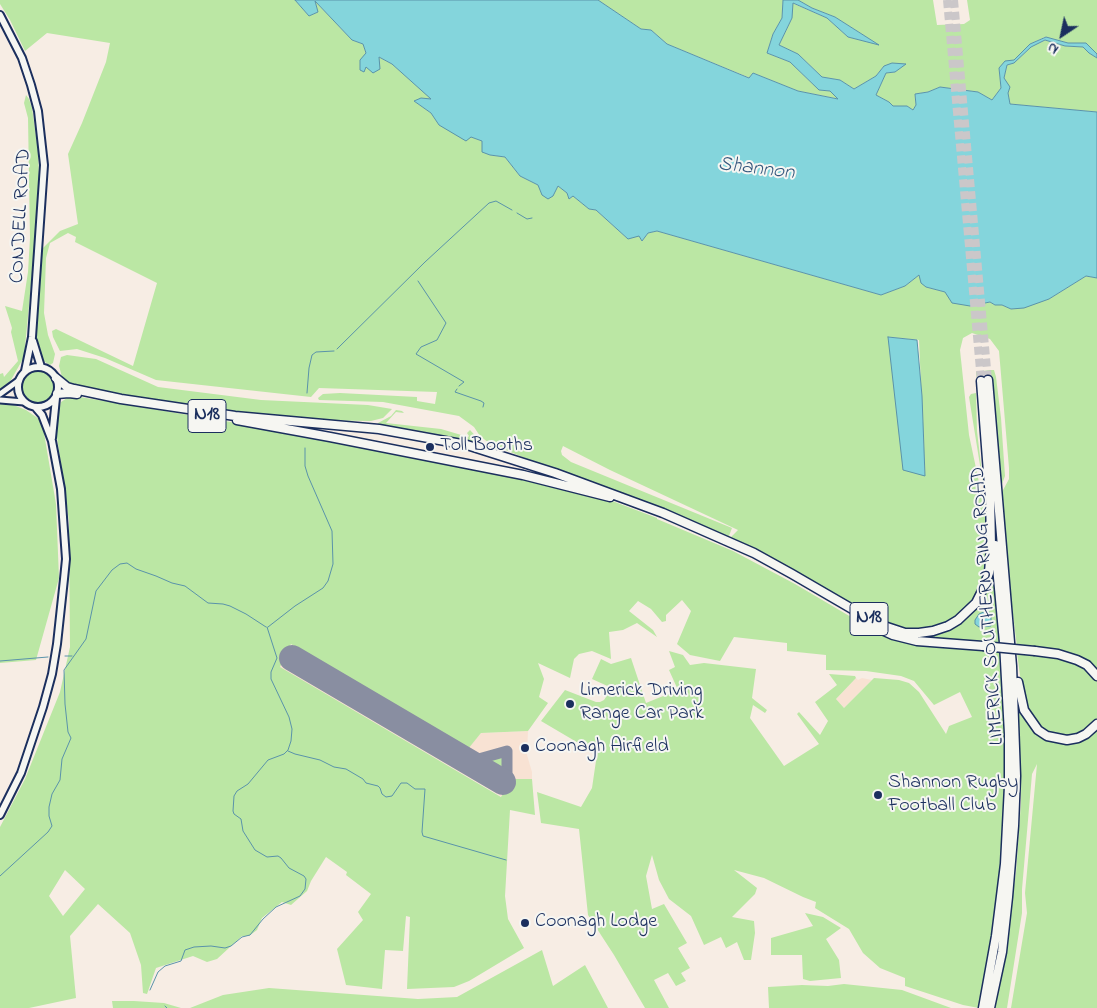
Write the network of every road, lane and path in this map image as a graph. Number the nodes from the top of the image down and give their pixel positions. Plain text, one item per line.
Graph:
1 (0, 15) edge
2 (32, 337) junction
3 (41, 367) junction
4 (25, 371) junction
5 (56, 378) junction
6 (18, 381) junction
7 (0, 394) edge
8 (56, 395) junction
9 (0, 400) edge
10 (24, 402) junction
11 (36, 408) junction
12 (52, 441) junction
13 (990, 494) junction
14 (1006, 594) junction
15 (1097, 676) edge
16 (1097, 724) edge
17 (0, 815) edge
18 (983, 1008) edge
19 (990, 1008) edge

1 - 2 main road, CONDELL ROAD
2 - 3 main road
2 - 4 main road
3 - 4 main road
3 - 5 main road
4 - 6 main road
5 - 8 main road
5 - 13 highway, N18
6 - 7 street
6 - 10 main road
8 - 11 main road
8 - 12 main road
8 - 15 highway, N18, bridge
9 - 10 street
10 - 11 main road
11 - 12 main road
12 - 17 main road
13 - 14 highway, LIMERICK SOUTHERN RING ROAD / N18
13 - 18 highway, LIMERICK SOUTHERN RING ROAD / N18
14 - 16 highway, N18
14 - 19 highway, LIMERICK SOUTHERN RING ROAD / N18

